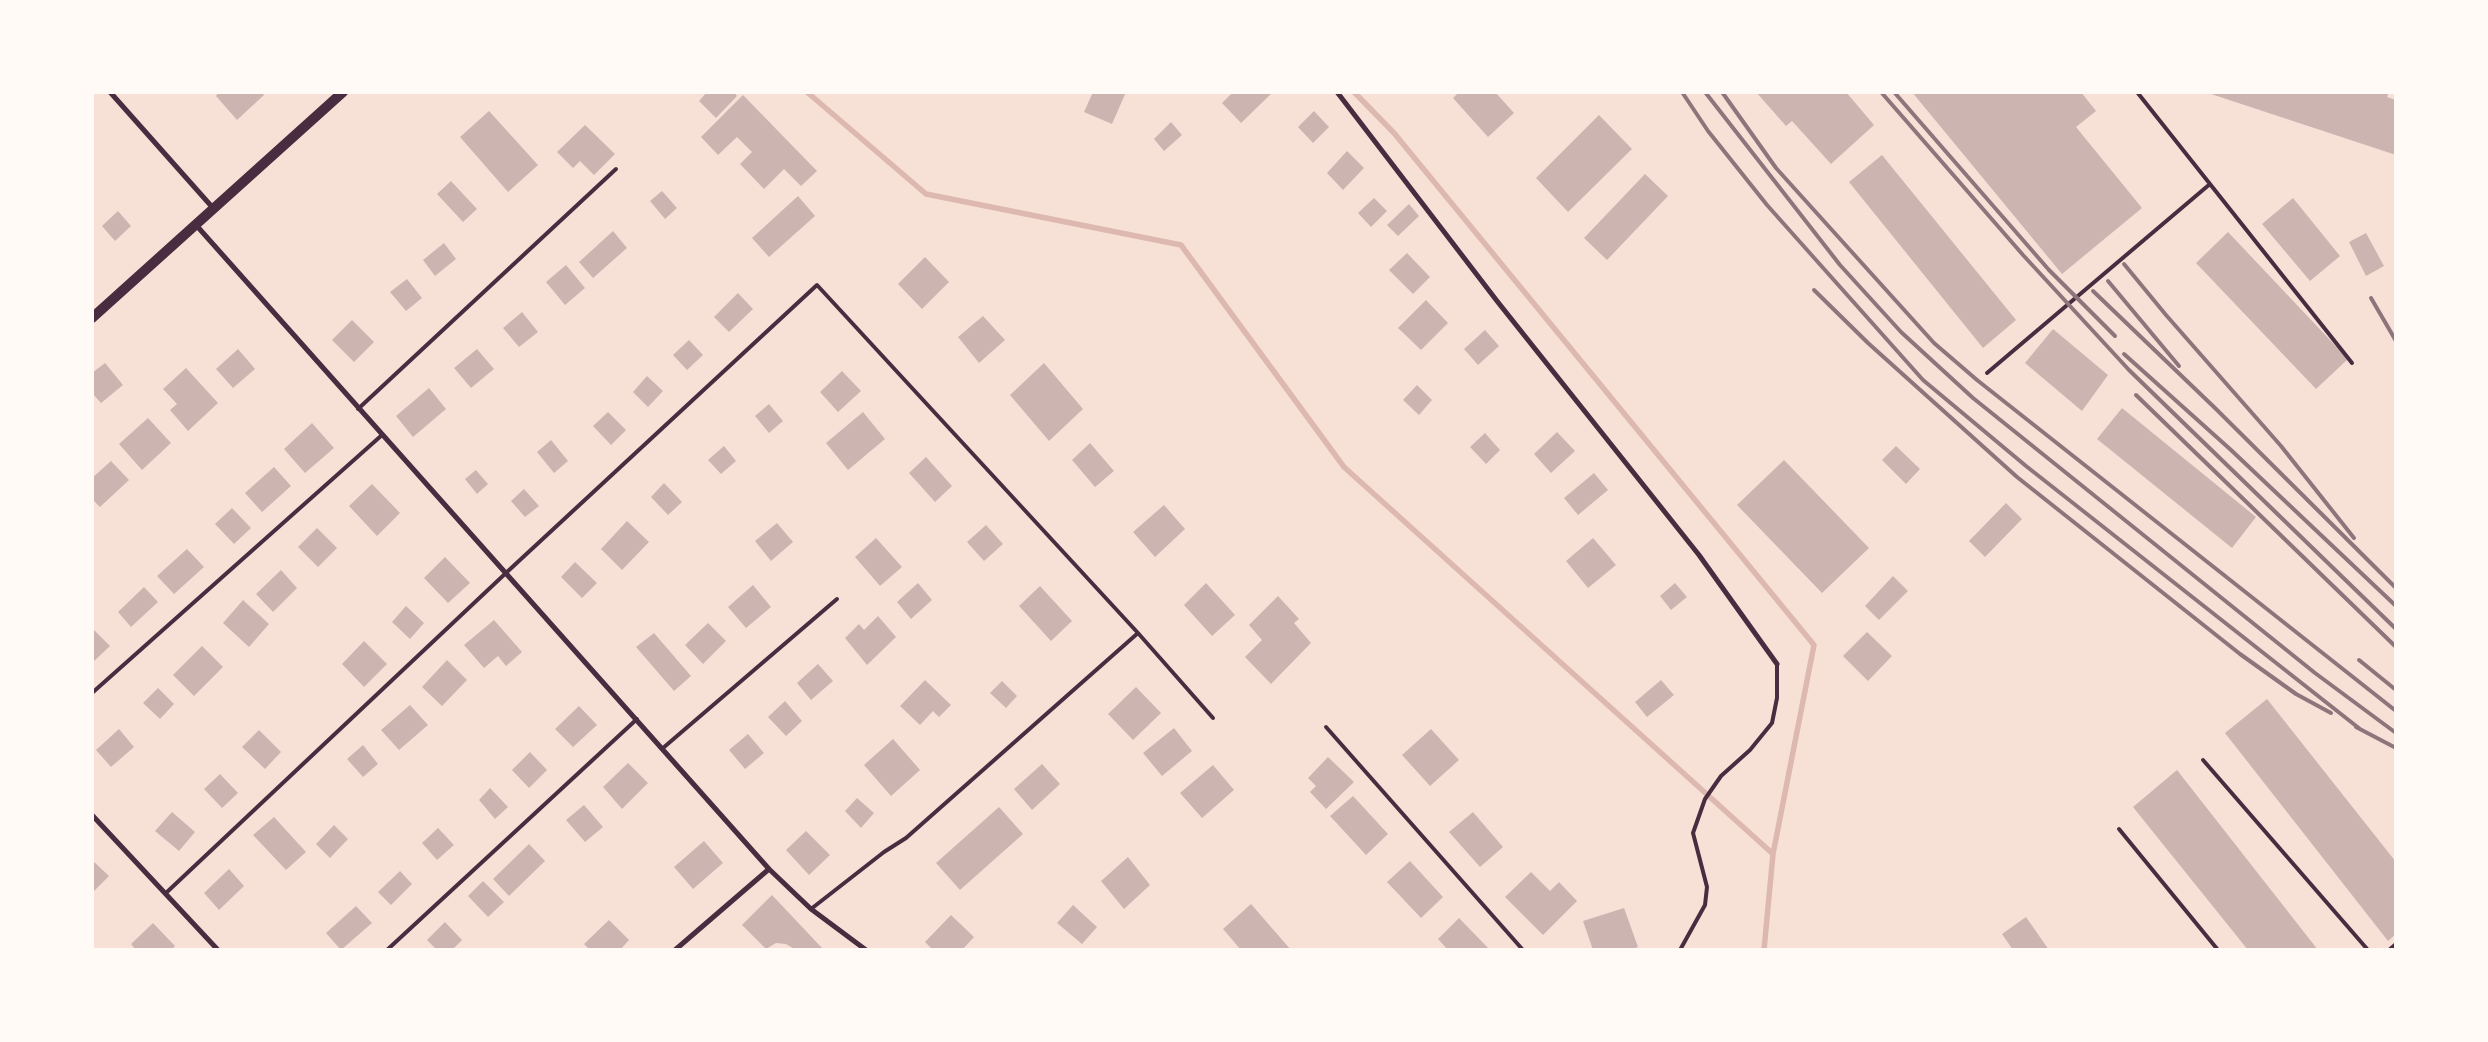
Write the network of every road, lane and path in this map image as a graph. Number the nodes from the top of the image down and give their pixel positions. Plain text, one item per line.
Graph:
1 (110, 92) edge
2 (343, 92) edge
3 (1337, 92) edge
4 (2137, 92) edge
5 (616, 169) dead end
6 (2210, 184) junction
7 (213, 208) junction
8 (196, 224) junction
9 (92, 318) edge
10 (2352, 363) dead end
11 (1987, 372) dead end
12 (358, 409) junction
13 (382, 435) junction
14 (507, 572) junction
15 (837, 599) dead end
16 (1138, 633) junction
17 (1777, 664) joint
18 (92, 693) edge
19 (1213, 718) dead end
20 (637, 719) junction
21 (1326, 727) dead end
22 (663, 748) junction
23 (2203, 760) dead end
24 (92, 815) edge
25 (2119, 829) dead end
26 (769, 869) junction
27 (167, 892) junction
28 (811, 909) junction
29 (2396, 944) edge
30 (218, 950) edge
31 (387, 950) edge
32 (675, 950) edge
33 (866, 950) edge
34 (1523, 950) edge
35 (1680, 950) edge
36 (2218, 950) edge
37 (2368, 950) edge
38 (2389, 950) edge

1 - 7 street
2 - 7 main road
3 - 17 street
4 - 6 lane
5 - 12 lane
6 - 10 lane
6 - 11 lane
7 - 8 main road
8 - 9 main road
8 - 12 street
12 - 13 street
13 - 14 street
13 - 18 lane
14 - 16 lane
14 - 20 street
14 - 27 lane
15 - 22 lane
16 - 19 lane
16 - 28 lane
17 - 35 lane
20 - 22 street
20 - 31 lane
21 - 34 lane
22 - 26 street
23 - 37 lane
24 - 27 street
25 - 36 lane
26 - 28 street
26 - 32 street
27 - 30 street
28 - 33 street
29 - 38 lane

